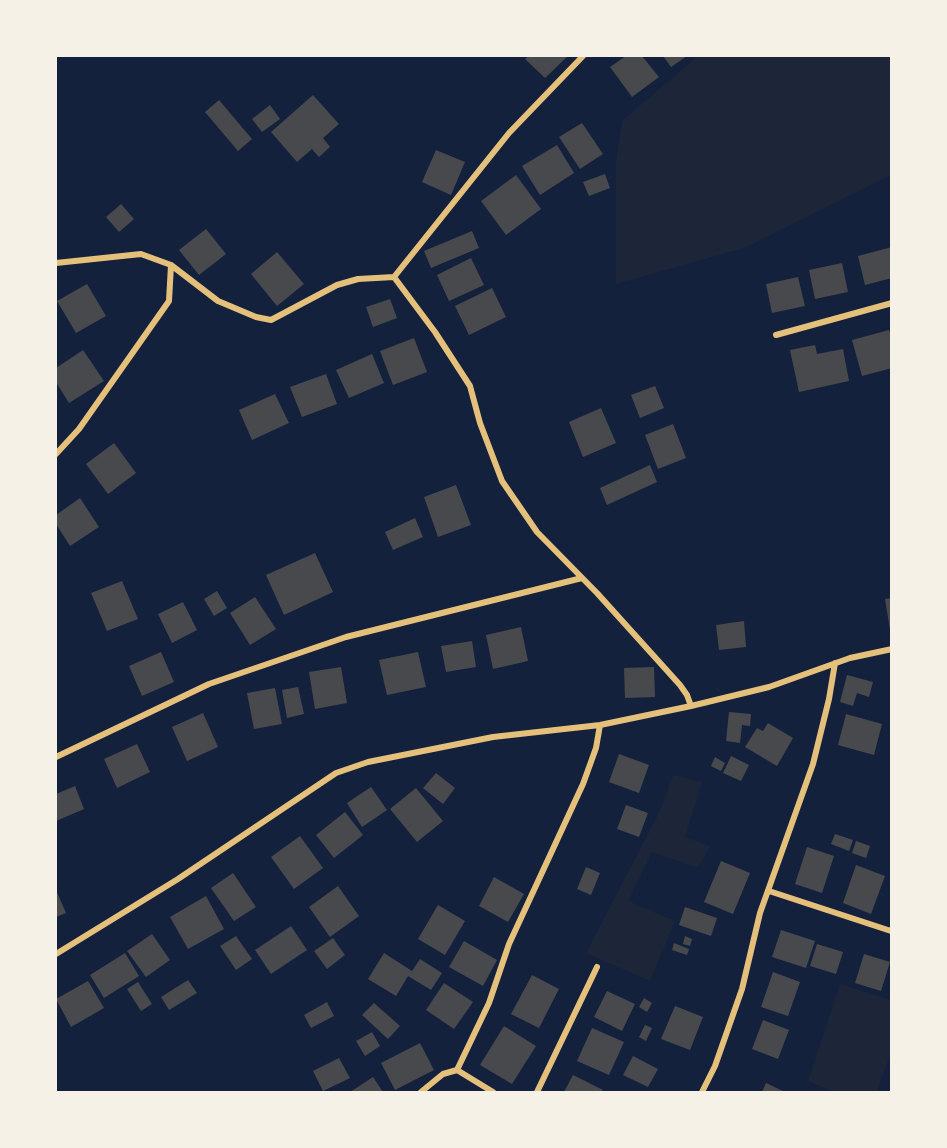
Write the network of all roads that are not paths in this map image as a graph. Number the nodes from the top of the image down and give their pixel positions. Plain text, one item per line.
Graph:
1 (583, 56) edge
2 (56, 262) edge
3 (171, 265) junction
4 (394, 277) junction
5 (891, 303) edge
6 (776, 335) dead end
7 (56, 454) edge
8 (582, 578) junction
9 (891, 649) edge
10 (835, 663) junction
11 (691, 706) junction
12 (600, 725) junction
13 (56, 757) edge
14 (769, 891) junction
15 (891, 929) edge
16 (56, 954) edge
17 (597, 967) dead end
18 (457, 1070) junction
19 (421, 1092) edge
20 (493, 1092) edge
21 (537, 1092) edge
22 (702, 1092) edge

1 - 4 street
2 - 3 street
3 - 4 street
3 - 7 street
4 - 8 street
5 - 6 street
8 - 11 street
8 - 13 street
9 - 10 street
10 - 11 street
10 - 14 street
11 - 12 street
12 - 16 street
12 - 18 street
14 - 15 street
14 - 22 street
17 - 21 street
18 - 19 street
18 - 20 street

